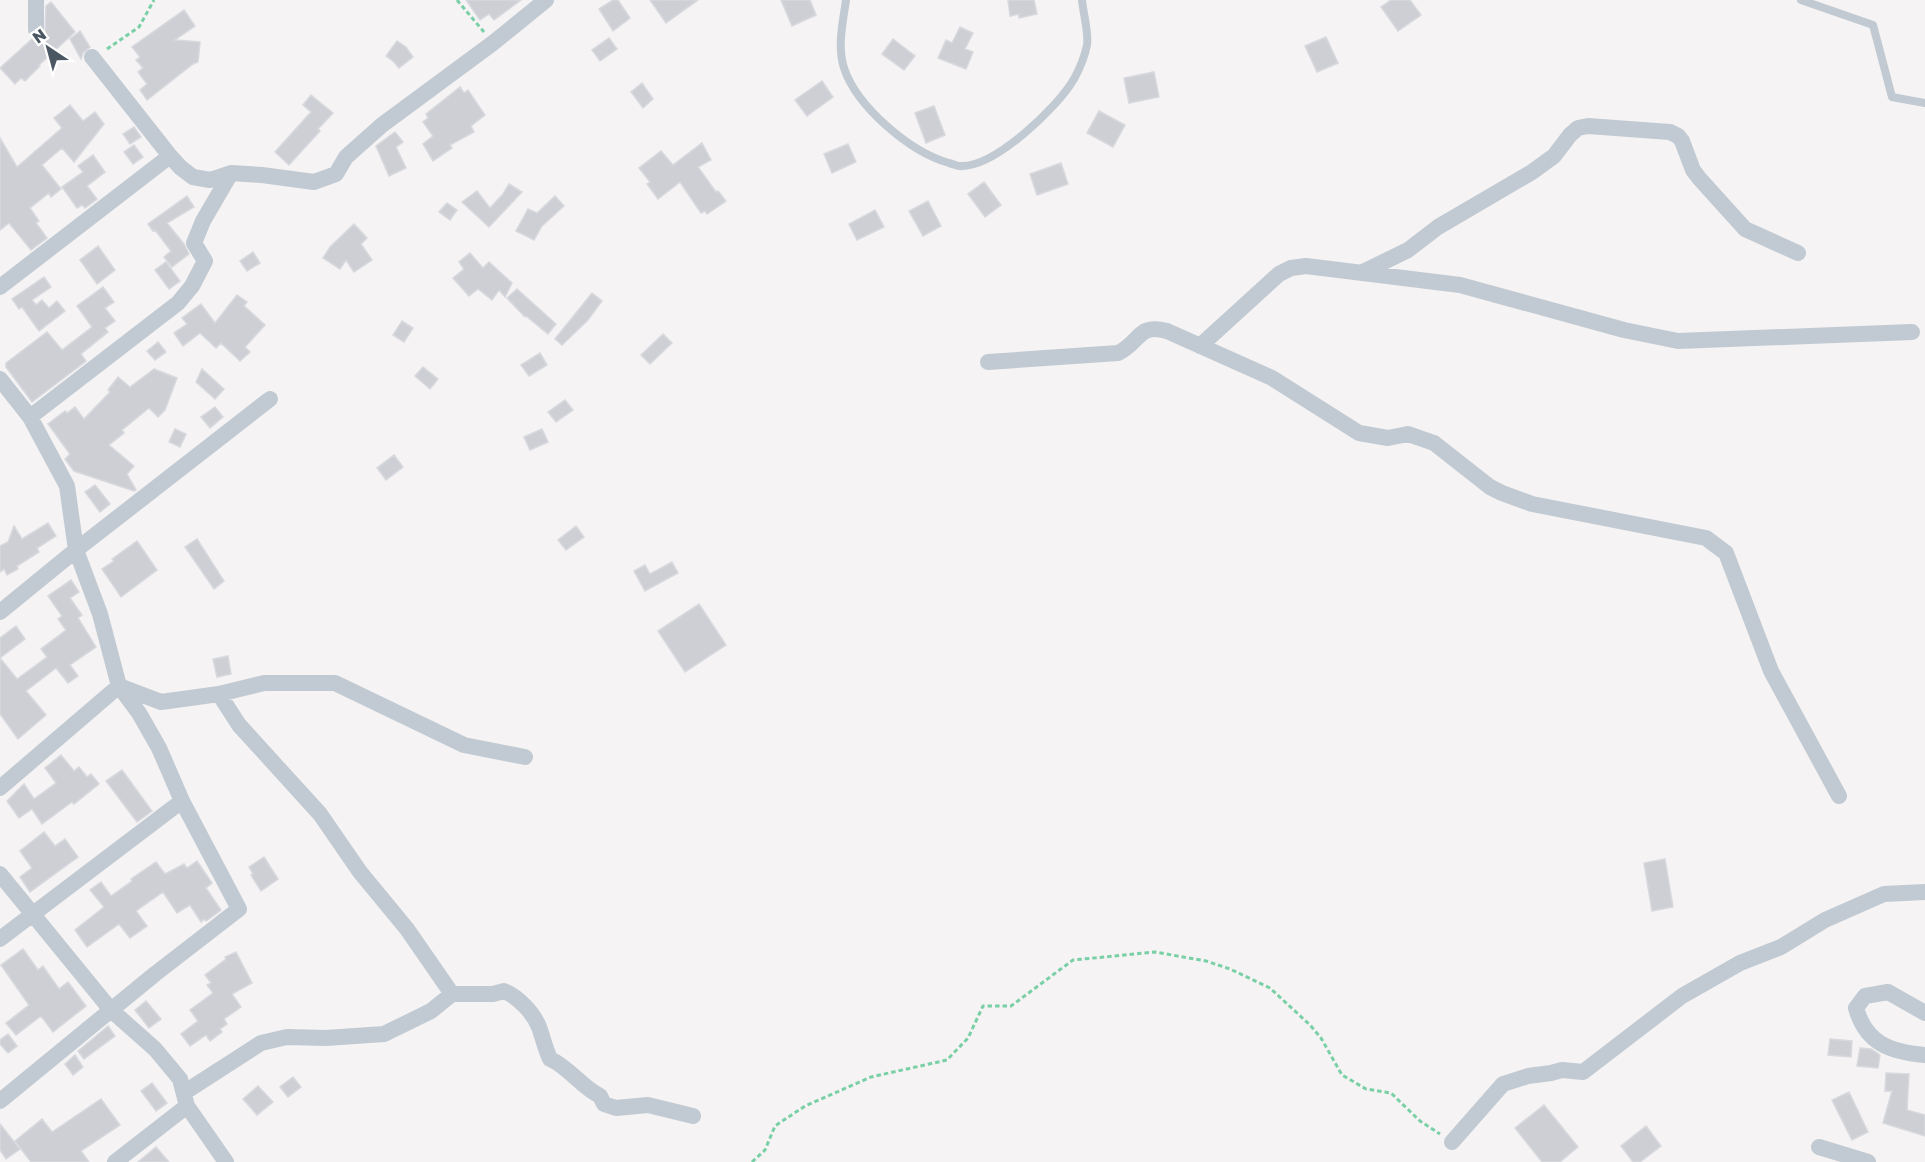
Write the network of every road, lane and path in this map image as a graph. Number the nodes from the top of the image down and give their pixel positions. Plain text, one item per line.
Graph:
1 (36, 0) edge
2 (154, 0) edge
3 (457, 0) edge
4 (546, 0) edge
5 (846, 0) edge
6 (1082, 0) edge
7 (1801, 0) edge
8 (36, 30) dead end
9 (493, 43) junction
10 (92, 57) joint
11 (1925, 103) edge
12 (170, 156) junction
13 (231, 173) junction
14 (1798, 253) dead end
15 (1362, 273) junction
16 (0, 287) edge
17 (1912, 332) dead end
18 (1200, 346) junction
19 (988, 362) dead end
20 (0, 379) edge
21 (270, 399) dead end
22 (30, 417) junction
23 (76, 550) junction
24 (0, 612) edge
25 (119, 686) junction
26 (219, 694) junction
27 (525, 757) dead end
28 (0, 788) edge
29 (1839, 796) dead end
30 (182, 801) junction
31 (0, 874) edge
32 (1925, 892) edge
33 (33, 914) junction
34 (0, 939) edge
35 (452, 994) junction
36 (111, 1010) junction
37 (1925, 1013) edge
38 (1925, 1055) edge
39 (186, 1099) junction
40 (0, 1101) edge
41 (693, 1116) dead end
42 (1452, 1143) joint
43 (1819, 1147) dead end
44 (115, 1162) edge
45 (226, 1162) edge
46 (752, 1162) edge
47 (1868, 1162) edge

1 - 8 street
2 - 10 path
3 - 9 path
4 - 9 street
5 - 6 lane
7 - 11 lane
9 - 13 street
10 - 12 street
12 - 13 street
12 - 16 street
13 - 22 street
14 - 15 street
15 - 17 street
15 - 18 street
18 - 19 street
18 - 29 street
20 - 22 street
21 - 23 street
22 - 23 street
23 - 24 street
23 - 25 street
25 - 26 street
25 - 28 street
25 - 30 street
26 - 27 street
26 - 35 street
30 - 33 street
30 - 36 street
31 - 33 street
32 - 42 street
33 - 34 street
33 - 36 street
35 - 39 street
35 - 41 street
36 - 39 street
36 - 40 street
37 - 38 street
39 - 44 street
39 - 45 street
42 - 46 path
43 - 47 street

